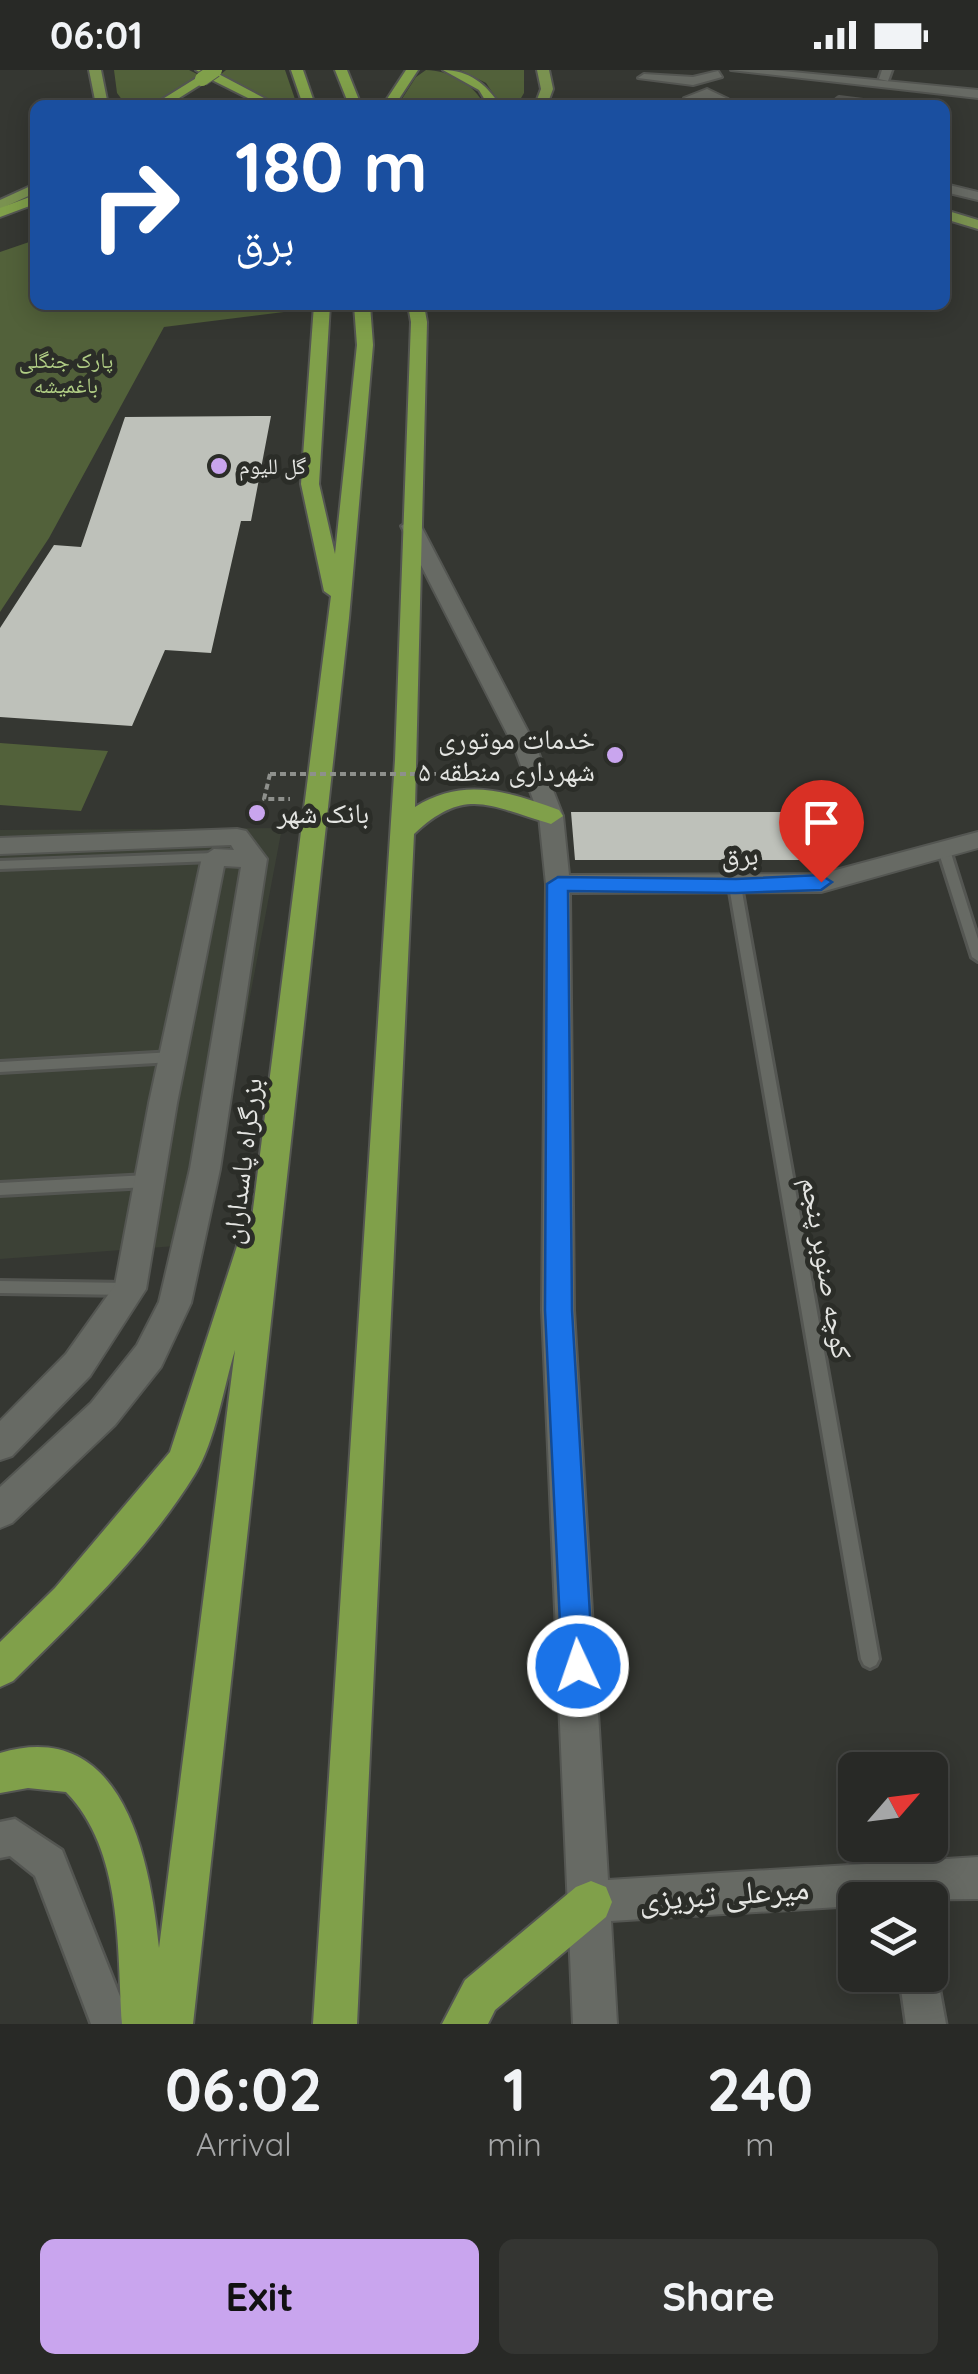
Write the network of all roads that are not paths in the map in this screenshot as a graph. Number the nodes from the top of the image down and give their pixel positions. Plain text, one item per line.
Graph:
1 (95, 70) edge
2 (215, 70) edge
3 (297, 70) edge
4 (342, 70) edge
5 (412, 70) edge
6 (449, 70) edge
7 (543, 70) edge
8 (739, 70) edge
9 (797, 70) edge
10 (720, 73) edge
11 (202, 75) edge
12 (884, 78) edge
13 (547, 89) junction
14 (978, 91) edge
15 (101, 100) edge
16 (166, 100) edge
17 (180, 100) edge
18 (259, 100) edge
19 (307, 100) edge
20 (353, 100) edge
21 (392, 100) edge
22 (493, 100) edge
23 (543, 100) edge
24 (557, 100) edge
25 (699, 100) edge
26 (724, 100) edge
27 (30, 190) edge
28 (950, 193) edge
29 (978, 200) edge
30 (30, 201) edge
31 (0, 205) edge
32 (30, 212) edge
33 (0, 213) edge
34 (950, 216) edge
35 (0, 224) edge
36 (978, 225) edge
37 (950, 232) edge
38 (978, 241) edge
39 (322, 310) edge
40 (362, 310) edge
41 (420, 310) edge
42 (411, 526) junction
43 (339, 618) junction
44 (551, 816) junction
45 (402, 832) junction
46 (978, 840) edge
47 (0, 846) edge
48 (944, 850) junction
49 (214, 858) junction
50 (254, 859) junction
51 (0, 865) edge
52 (558, 884) junction
53 (736, 886) junction
54 (978, 957) edge
55 (173, 1057) junction
56 (0, 1067) edge
57 (165, 1093) junction
58 (148, 1181) junction
59 (272, 1182) junction
60 (0, 1189) edge
61 (0, 1287) edge
62 (130, 1289) junction
63 (104, 1414) junction
64 (0, 1444) edge
65 (0, 1511) edge
66 (870, 1659) dead end
67 (0, 1668) edge
68 (0, 1773) edge
69 (0, 1840) edge
70 (978, 1878) edge
71 (948, 1883) edge
72 (838, 1893) edge
73 (590, 1902) junction
74 (921, 1992) edge
75 (111, 2024) edge
76 (144, 2024) edge
77 (171, 2024) edge
78 (335, 2024) edge
79 (464, 2024) edge
80 (595, 2024) edge
81 (926, 2024) edge

1 - 15 main road
2 - 11 highway, bridge
3 - 19 highway
4 - 20 highway
5 - 21 highway
6 - 22 highway
7 - 13 main road
8 - 12 street
8 - 26 street
9 - 12 street
10 - 25 street
10 - 25 street
11 - 16 highway
11 - 17 highway
11 - 18 highway
12 - 14 street
13 - 23 main road
13 - 24 main road
27 - 31 main road
28 - 29 street
30 - 33 highway
32 - 35 main road
34 - 36 main road
37 - 38 main road
39 - 43 highway
40 - 43 highway, بزرگراه پاسداران
41 - 42 highway
42 - 44 street
42 - 45 highway
43 - 59 highway, بزرگراه پاسداران
44 - 45 highway
44 - 52 street
45 - 78 highway
46 - 48 street, برق
47 - 50 street
48 - 53 street, برق
48 - 54 lane
49 - 50 street
49 - 51 lane
49 - 55 street
50 - 63 street
52 - 53 street, برق
52 - 73 street
53 - 66 lane, کوچه صنوبر پنجم
55 - 56 lane
55 - 57 street
57 - 58 street
57 - 63 street
58 - 60 lane
58 - 62 street
59 - 67 highway
59 - 77 highway, بزرگراه پاسداران
61 - 62 lane
62 - 64 street
63 - 65 street
68 - 76 highway
69 - 75 street
70 - 71 street, میرعلی تبریزی
72 - 73 street, میرعلی تبریزی
73 - 79 highway
73 - 80 street
74 - 81 street

